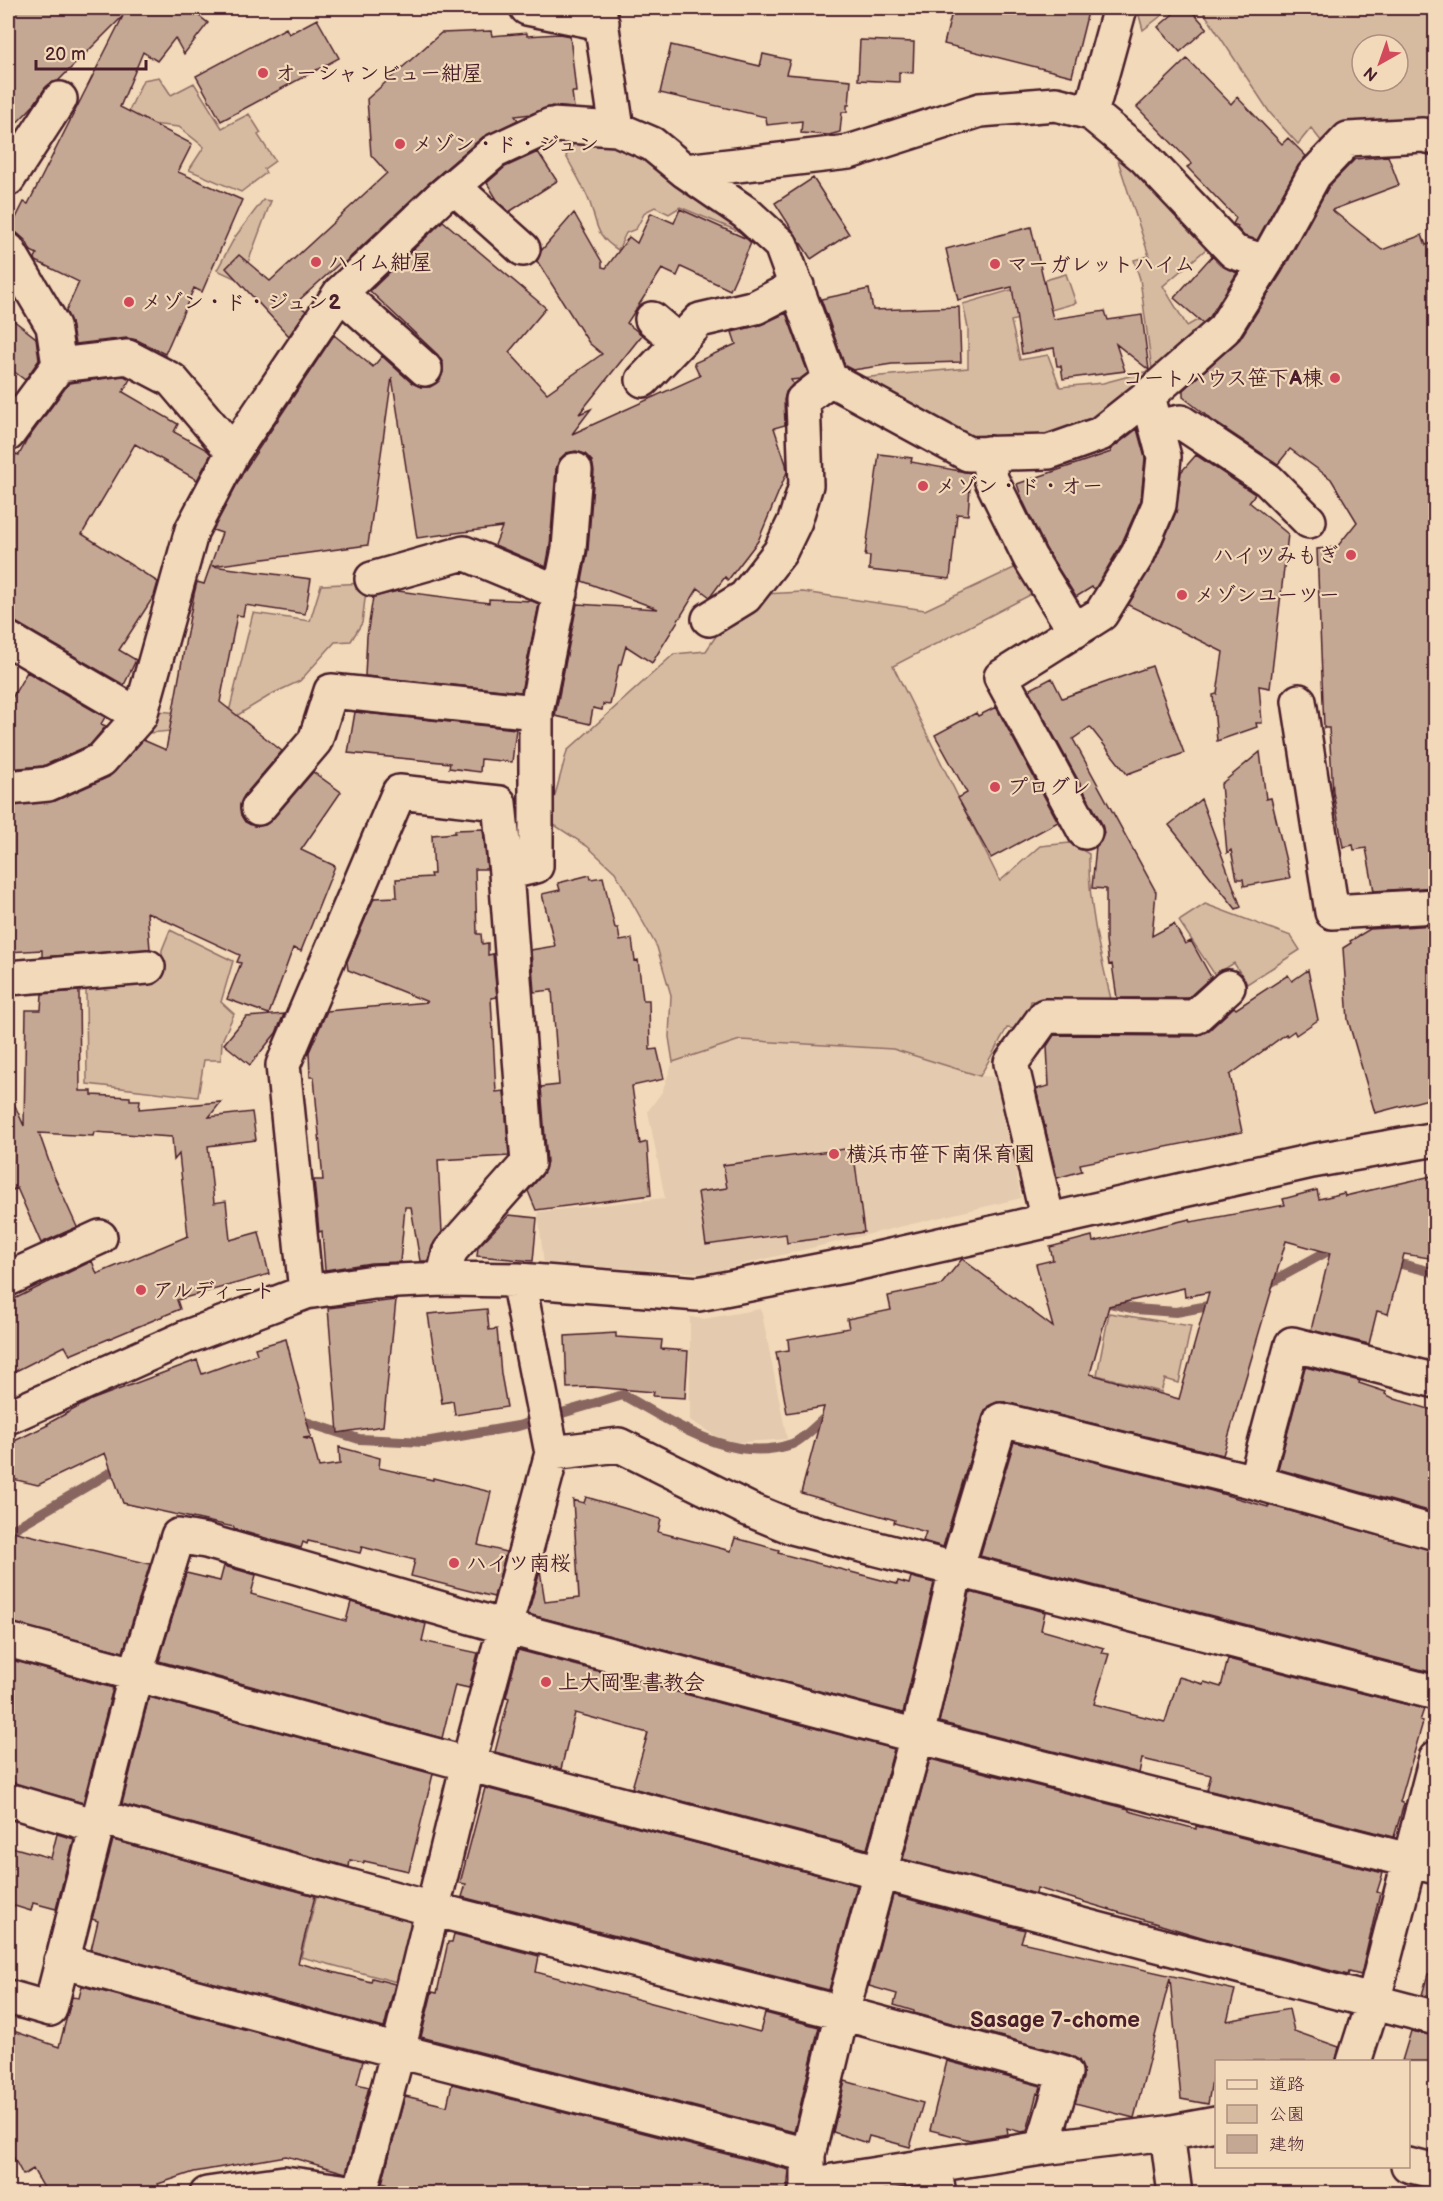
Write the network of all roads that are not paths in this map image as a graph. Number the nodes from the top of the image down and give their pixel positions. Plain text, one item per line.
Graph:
1 (527, 8) edge
2 (1120, 8) edge
3 (600, 15) edge
4 (60, 99) dead end
5 (1091, 113) junction
6 (617, 129) junction
7 (1431, 144) edge
8 (685, 171) junction
9 (8, 179) edge
10 (454, 186) junction
11 (523, 249) dead end
12 (8, 250) edge
13 (1266, 262) junction
14 (797, 286) junction
15 (340, 293) junction
16 (652, 319) dead end
17 (679, 342) junction
18 (59, 365) junction
19 (425, 369) dead end
20 (830, 379) junction
21 (643, 380) dead end
22 (1152, 411) junction
23 (8, 434) edge
24 (233, 452) junction
25 (988, 453) junction
26 (574, 470) dead end
27 (1309, 521) dead end
28 (372, 579) dead end
29 (561, 593) junction
30 (709, 619) dead end
31 (1075, 630) junction
32 (8, 639) edge
33 (1299, 701) dead end
34 (536, 712) junction
35 (140, 716) junction
36 (8, 788) edge
37 (258, 808) dead end
38 (1085, 832) dead end
39 (506, 873) junction
40 (1436, 906) edge
41 (148, 967) dead end
42 (8, 978) edge
43 (1228, 987) dead end
44 (1436, 1139) edge
45 (1048, 1221) junction
46 (100, 1237) dead end
47 (8, 1279) edge
48 (443, 1279) junction
49 (518, 1280) junction
50 (306, 1292) junction
51 (1436, 1381) edge
52 (8, 1417) edge
53 (550, 1448) junction
54 (1255, 1482) junction
55 (1436, 1533) edge
56 (956, 1570) junction
57 (505, 1627) junction
58 (8, 1640) edge
59 (136, 1673) junction
60 (1436, 1693) edge
61 (917, 1736) junction
62 (1436, 1758) edge
63 (468, 1764) junction
64 (8, 1800) edge
65 (98, 1821) junction
66 (1423, 1863) edge
67 (879, 1872) junction
68 (432, 1909) junction
69 (61, 1961) junction
70 (8, 1997) edge
71 (1373, 2002) junction
72 (842, 2013) junction
73 (1436, 2018) edge
74 (398, 2051) junction
75 (1354, 2060) edge
76 (1215, 2124) edge
77 (1167, 2133) junction
78 (1042, 2148) junction
79 (1410, 2166) edge
80 (1436, 2172) edge
81 (807, 2178) edge
82 (936, 2179) edge
83 (207, 2193) edge
84 (362, 2193) edge
85 (1175, 2193) edge

1 - 3 street
2 - 5 street
3 - 6 street
4 - 9 street
5 - 8 street
5 - 13 street
6 - 8 street
6 - 10 street
7 - 13 street
8 - 14 street
10 - 11 street
10 - 15 street
12 - 18 street
13 - 22 street
14 - 17 street
14 - 20 street
15 - 19 street
15 - 24 street
16 - 17 street
17 - 21 street
18 - 23 street
18 - 24 street
20 - 25 street
20 - 30 street
22 - 25 street
22 - 27 street
22 - 31 street
24 - 35 street
25 - 31 street
26 - 29 street
28 - 29 street
29 - 34 street
31 - 38 street
32 - 35 street
33 - 40 street
34 - 37 street
34 - 39 street
35 - 36 street
39 - 48 street
39 - 50 street
41 - 42 street
43 - 45 street
44 - 45 street
45 - 49 street
46 - 47 street
48 - 49 street
48 - 50 street
49 - 53 street
50 - 52 street
51 - 54 street
53 - 56 street
53 - 57 street
54 - 55 street
54 - 56 street
56 - 60 street
56 - 61 street
57 - 59 street
57 - 61 street
57 - 63 street
58 - 59 street
59 - 63 street
59 - 65 street
61 - 66 street
61 - 67 street
62 - 66 street
63 - 67 street
63 - 68 street
64 - 65 street
65 - 68 street
65 - 69 street
66 - 71 street
67 - 71 street
67 - 72 street
68 - 72 street
68 - 74 street
69 - 70 street
69 - 74 street
71 - 73 street
71 - 75 street
72 - 78 street
72 - 81 street
74 - 81 street
74 - 84 street
76 - 77 street
77 - 78 street
77 - 85 street
78 - 82 street
79 - 80 street
81 - 82 street
83 - 84 street

